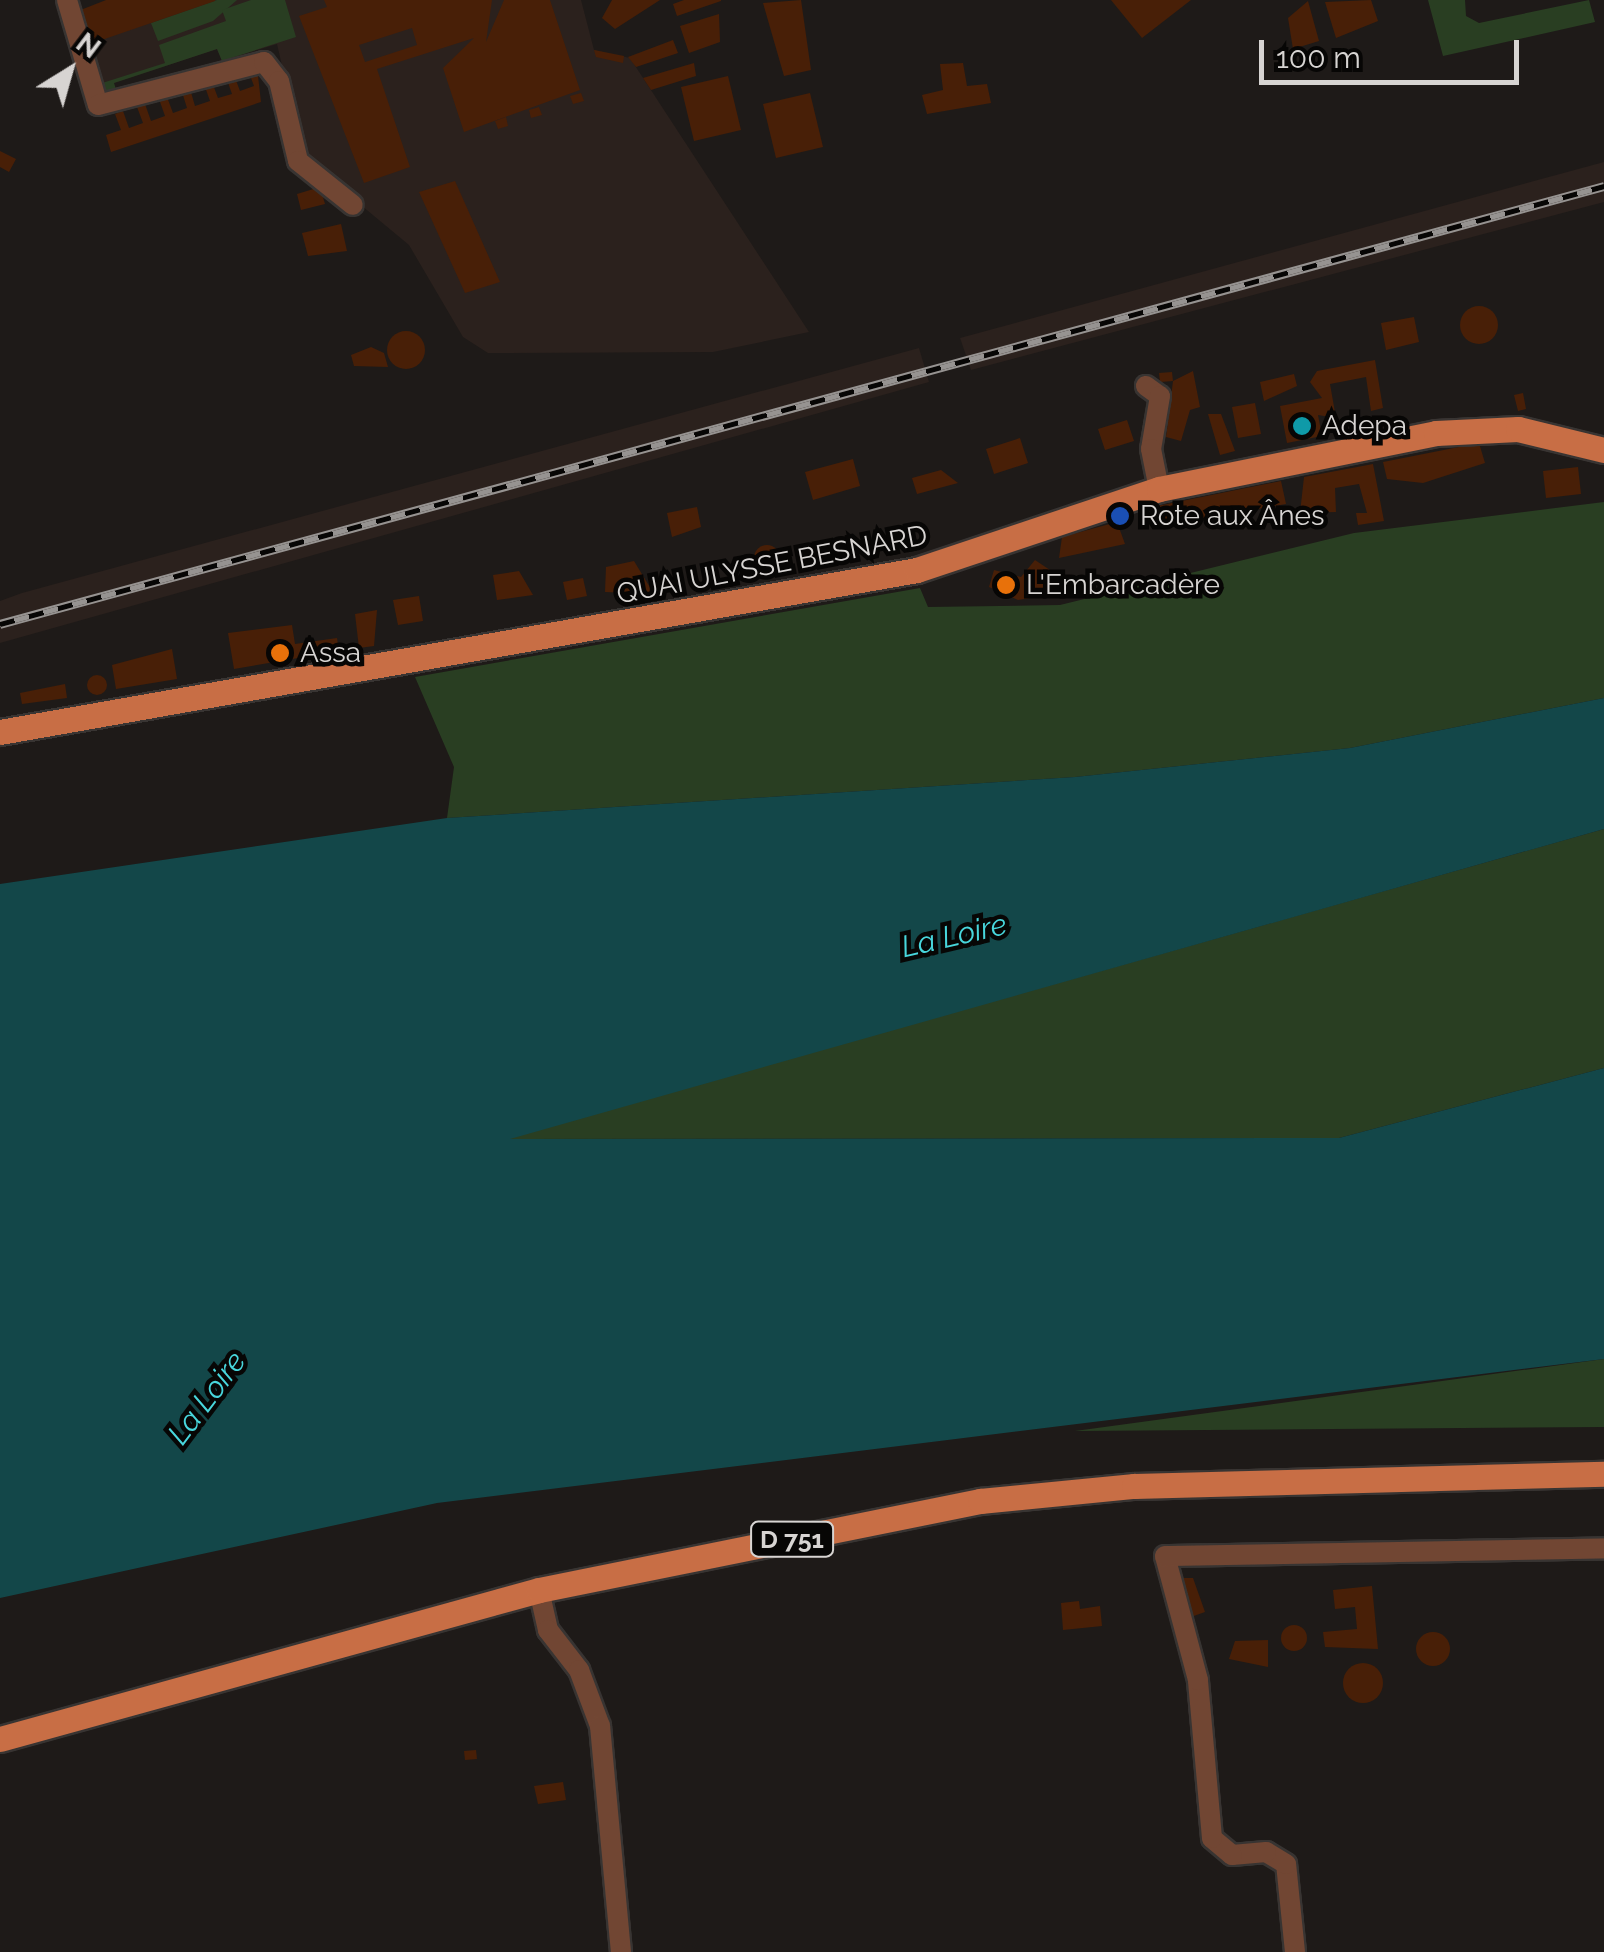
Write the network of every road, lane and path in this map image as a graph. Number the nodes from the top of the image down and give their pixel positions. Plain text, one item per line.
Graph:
1 (67, 0) edge
2 (353, 205) dead end
3 (1146, 386) dead end
4 (1604, 450) edge
5 (1159, 489) junction
6 (0, 732) edge
7 (1604, 1474) edge
8 (1604, 1548) edge
9 (540, 1590) junction
10 (0, 1739) edge
11 (621, 1952) edge
12 (1294, 1952) edge

1 - 2 street
3 - 5 street
4 - 5 main road, QUAI ULYSSE BESNARD
5 - 6 main road, QUAI ULYSSE BESNARD
7 - 9 main road, D 751
8 - 12 street
9 - 10 main road, D 751
9 - 11 street

